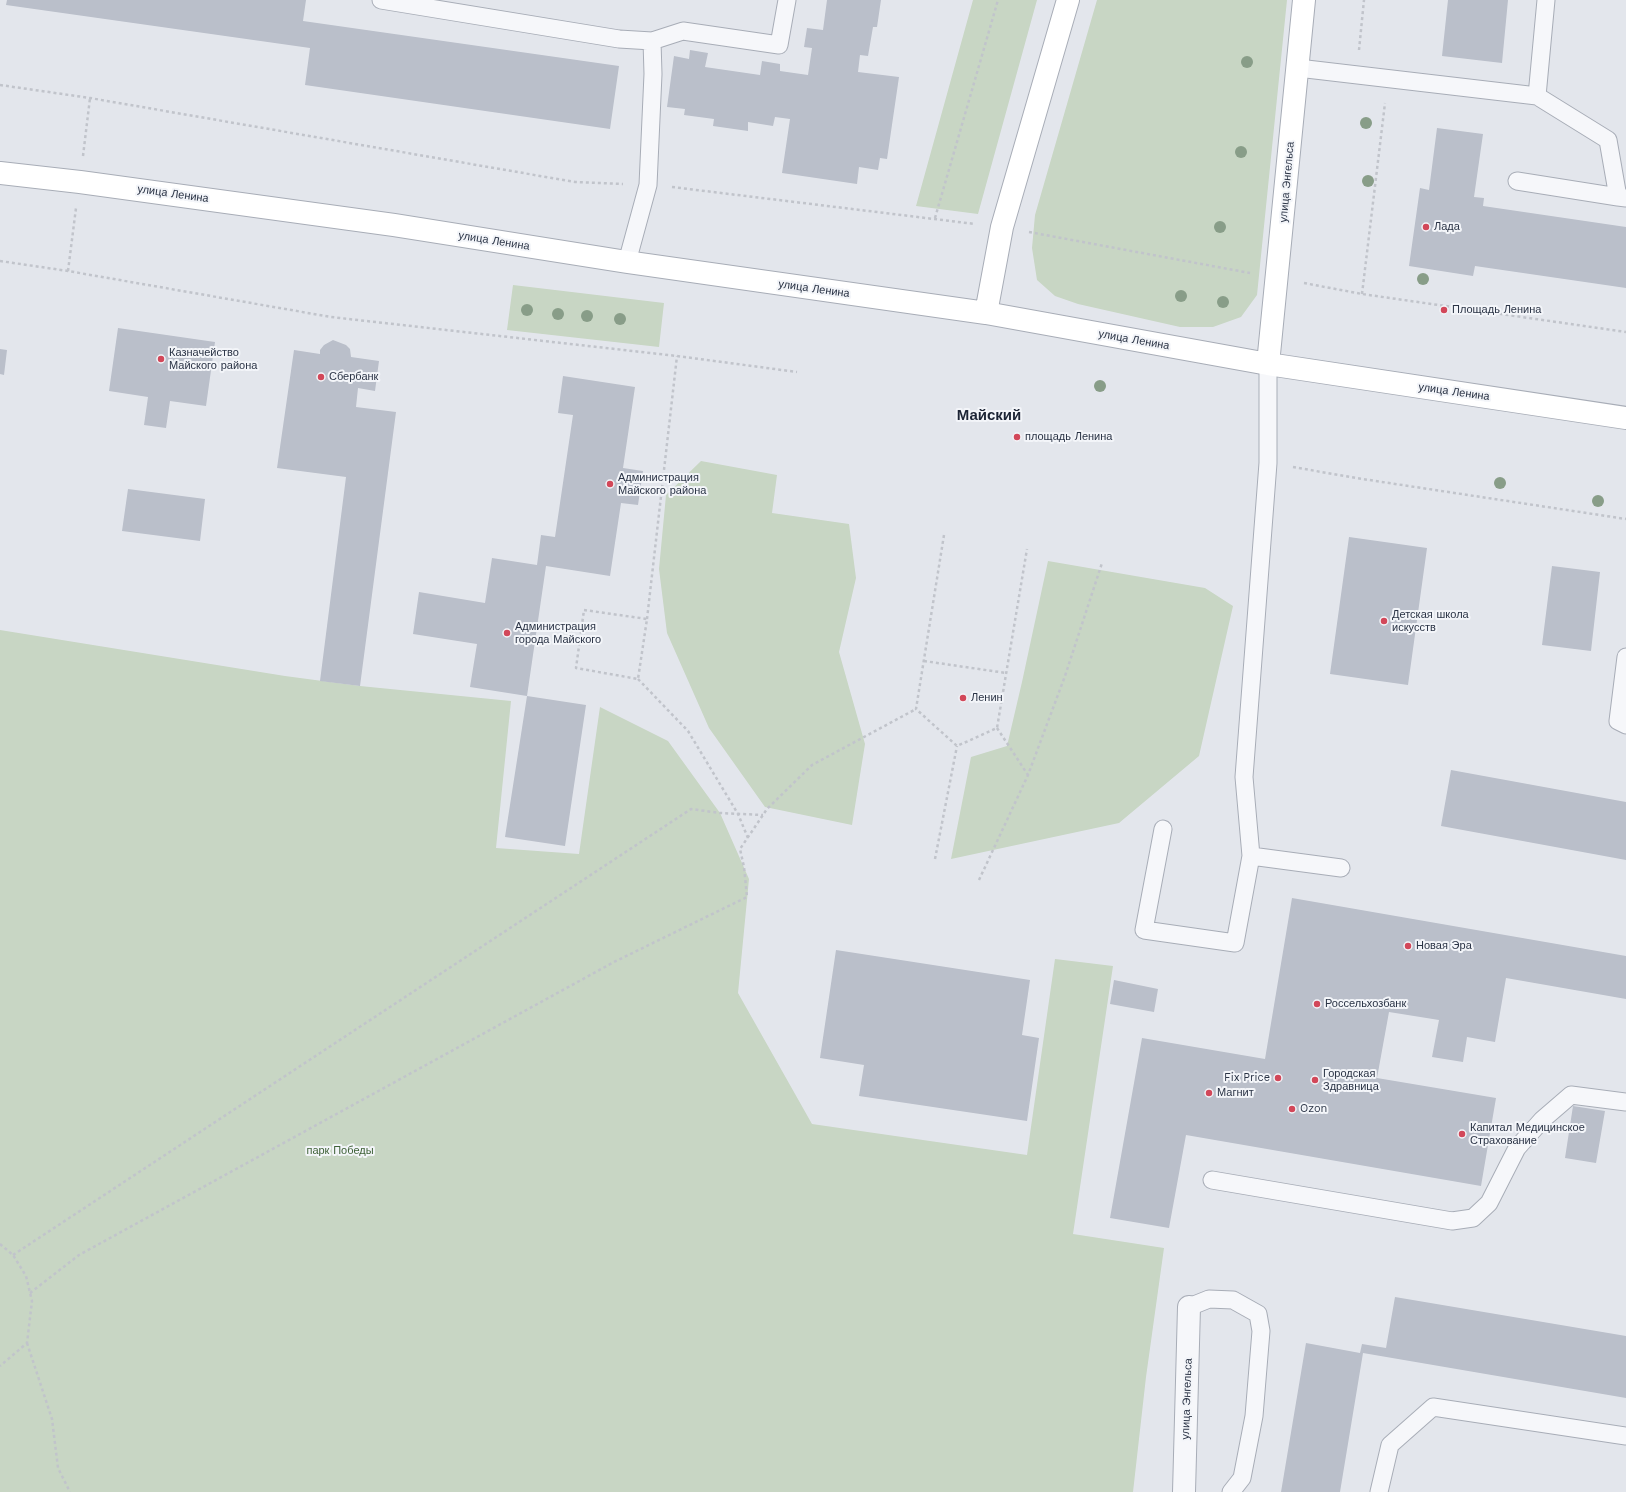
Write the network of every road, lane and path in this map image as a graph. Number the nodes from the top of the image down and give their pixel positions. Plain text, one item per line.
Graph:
1 (381, 0) edge
2 (787, 0) edge
3 (998, 0) edge
4 (1068, 0) edge
5 (1304, 0) edge
6 (1364, 0) edge
7 (1546, 0) edge
8 (652, 41) junction
9 (1298, 68) junction
10 (1372, 77) junction
11 (0, 85) edge
12 (1536, 96) junction
13 (0, 173) edge
14 (1517, 181) dead end
15 (648, 185) junction
16 (1622, 198) edge
17 (935, 218) junction
18 (1002, 227) junction
19 (0, 261) edge
20 (626, 262) junction
21 (1278, 278) junction
22 (1362, 294) junction
23 (986, 313) junction
24 (1626, 332) edge
25 (677, 356) junction
26 (1268, 364) junction
27 (797, 372) dead end
28 (1626, 418) edge
29 (1268, 463) junction
30 (1626, 519) edge
31 (944, 535) dead end
32 (1027, 549) dead end
33 (1102, 563) dead end
34 (647, 619) junction
35 (1626, 657) edge
36 (924, 661) junction
37 (1006, 673) junction
38 (638, 679) junction
39 (916, 709) junction
40 (1626, 725) edge
41 (997, 728) junction
42 (957, 746) junction
43 (1028, 775) junction
44 (738, 814) junction
45 (764, 815) junction
46 (1164, 829) dead end
47 (748, 838) junction
48 (1251, 856) junction
49 (935, 859) dead end
50 (1341, 868) dead end
51 (979, 880) dead end
52 (1626, 1102) edge
53 (1212, 1180) dead end
54 (0, 1244) edge
55 (13, 1255) junction
56 (30, 1293) junction
57 (1189, 1307) joint
58 (27, 1343) junction
59 (0, 1366) edge
60 (1626, 1436) edge
61 (70, 1492) edge
62 (1184, 1492) edge
63 (1231, 1492) edge
64 (1379, 1492) edge

1 - 8 lane
2 - 8 lane
3 - 17 path
4 - 18 street
5 - 9 street, улица Энгельса
6 - 10 path
7 - 12 lane
8 - 15 lane
9 - 10 lane
9 - 21 street, улица Энгельса
10 - 12 lane
10 - 22 path
11 - 15 path
12 - 16 lane
13 - 20 street, улица Ленина
14 - 16 lane
15 - 17 path
15 - 20 lane
17 - 18 path
18 - 21 path
18 - 23 street
19 - 25 path
20 - 23 street, улица Ленина
21 - 22 path
21 - 26 street, улица Энгельса
22 - 24 path
23 - 26 street, улица Ленина
25 - 27 path
25 - 34 path
26 - 28 street, улица Ленина
26 - 29 lane
29 - 30 path
29 - 48 lane
31 - 36 path
32 - 37 path
33 - 43 path
34 - 38 path
34 - 38 path
35 - 40 lane
36 - 37 path
36 - 39 path
37 - 41 path
38 - 44 path
39 - 42 path
39 - 45 path
41 - 42 path
41 - 43 path
42 - 49 path
43 - 51 path
44 - 45 path
44 - 47 path
44 - 55 path
45 - 47 path
46 - 48 lane
47 - 56 path
48 - 50 lane
52 - 53 lane
54 - 55 path
55 - 56 path
56 - 58 path
57 - 62 street, улица Энгельса
57 - 63 lane
58 - 59 path
58 - 61 path
60 - 64 lane

